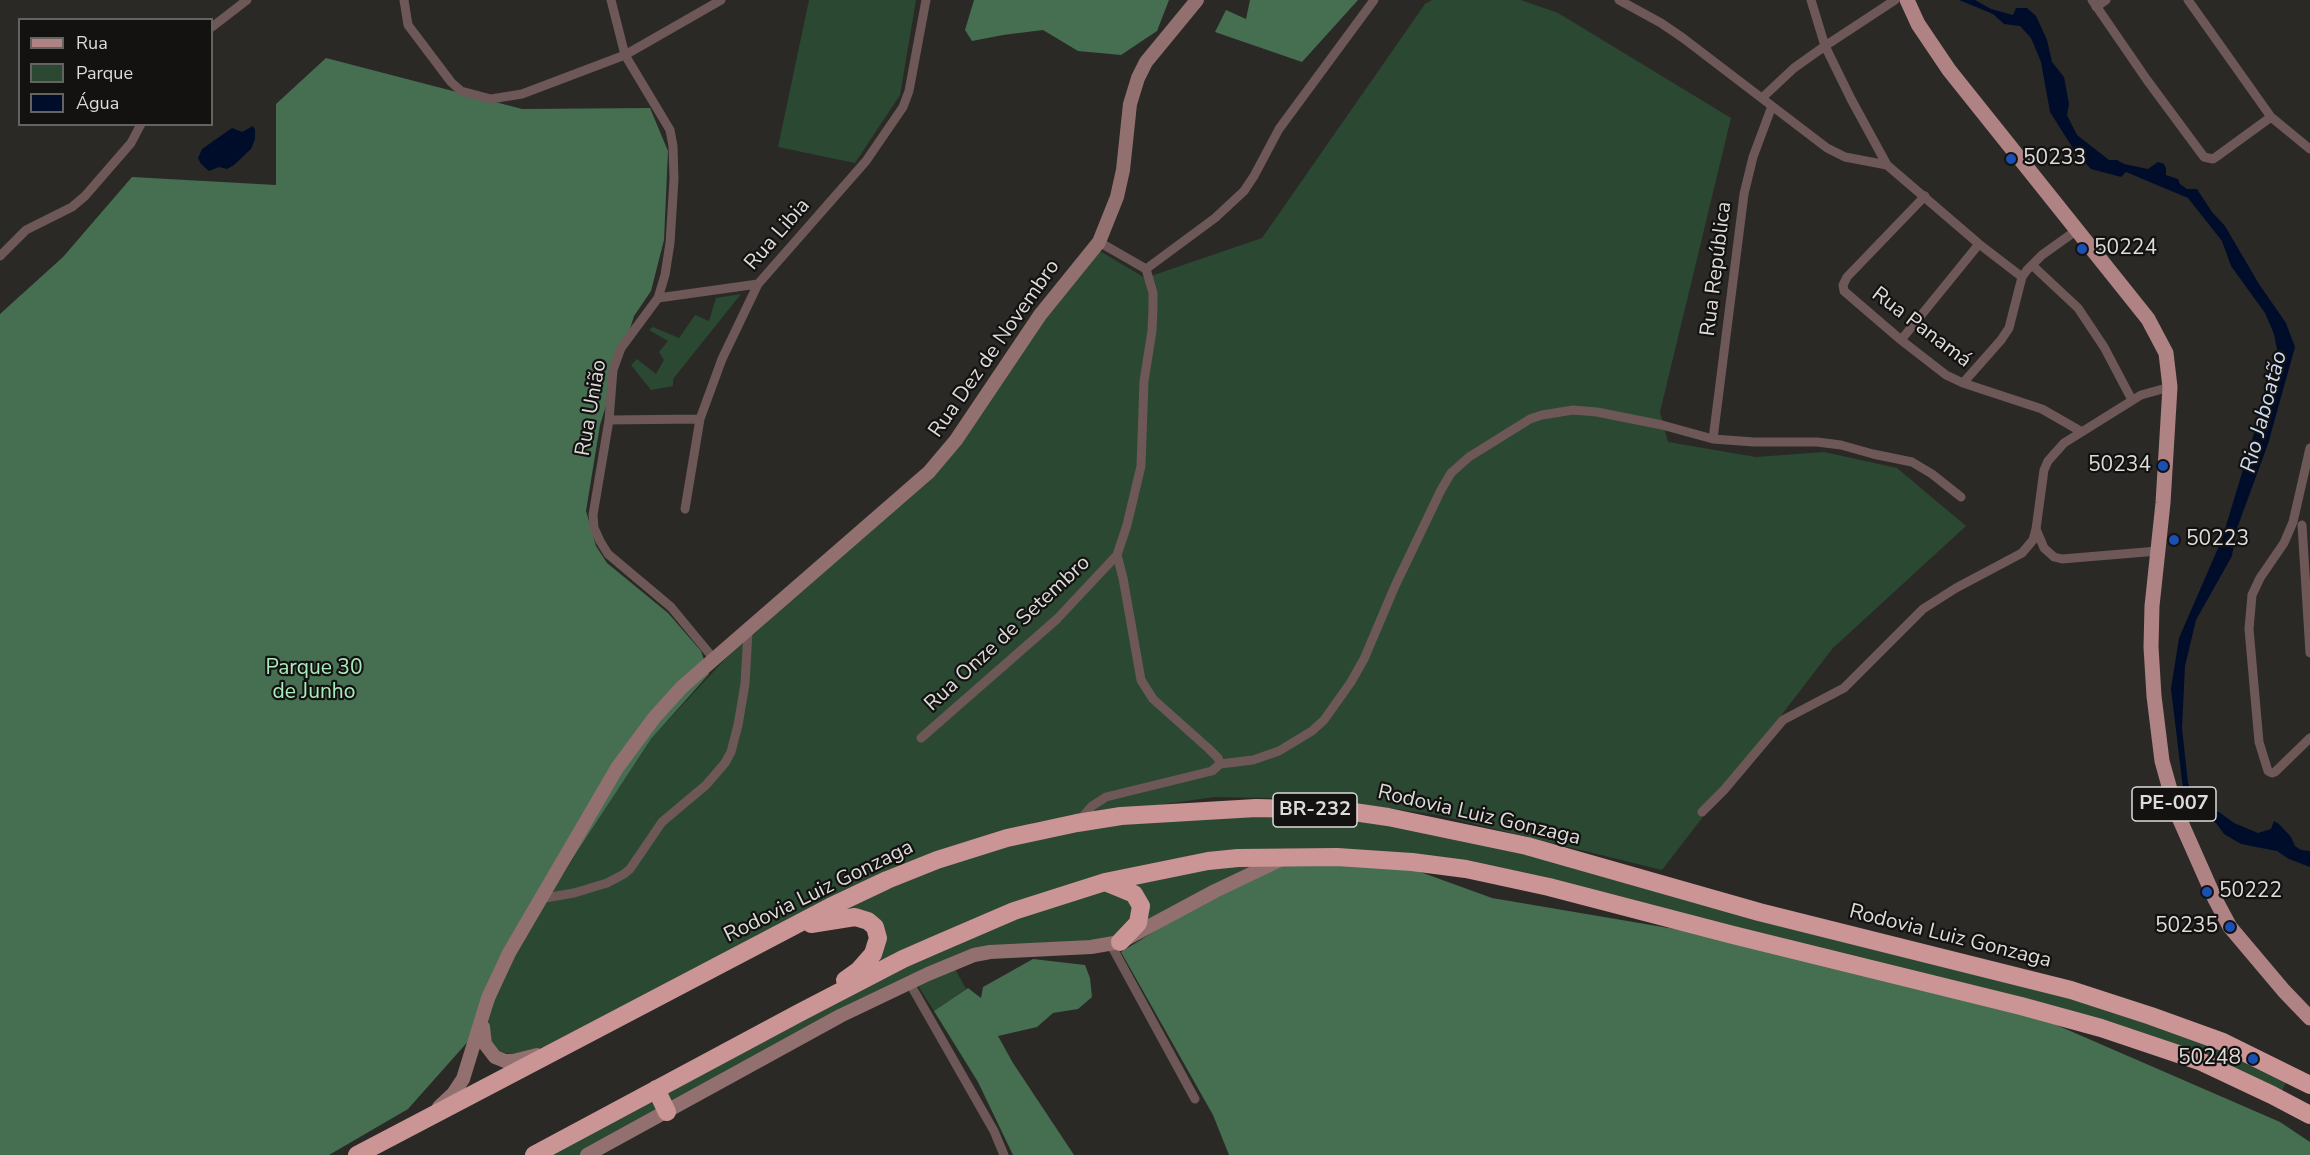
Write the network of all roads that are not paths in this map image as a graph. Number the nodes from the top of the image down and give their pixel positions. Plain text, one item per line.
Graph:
1 (247, 0) edge
2 (404, 0) edge
3 (611, 0) edge
4 (721, 0) edge
5 (926, 0) edge
6 (1197, 0) edge
7 (1374, 0) edge
8 (1618, 0) edge
9 (1811, 0) edge
10 (1896, 0) edge
11 (1907, 0) edge
12 (2106, 0) edge
13 (2188, 0) edge
14 (2094, 3) edge
15 (213, 26) edge
16 (1825, 46) junction
17 (626, 55) junction
18 (1762, 98) junction
19 (1772, 106) junction
20 (2271, 117) junction
21 (140, 126) edge
22 (2309, 146) edge
23 (1887, 165) junction
24 (1924, 196) junction
25 (2077, 230) junction
26 (1099, 242) junction
27 (1979, 244) junction
28 (0, 256) edge
29 (2032, 264) junction
30 (1146, 269) junction
31 (2022, 277) junction
32 (758, 284) junction
33 (658, 298) junction
34 (1901, 340) junction
35 (1963, 383) junction
36 (2170, 387) junction
37 (2132, 400) junction
38 (700, 419) junction
39 (609, 420) junction
40 (2082, 432) junction
41 (1713, 439) junction
42 (2310, 448) edge
43 (1961, 497) dead end
44 (685, 509) dead end
45 (2302, 525) edge
46 (2036, 529) junction
47 (2158, 551) junction
48 (1117, 555) junction
49 (748, 631) junction
50 (2310, 653) edge
51 (714, 659) junction
52 (921, 738) dead end
53 (2310, 738) edge
54 (1220, 764) junction
55 (1702, 812) dead end
56 (1077, 823) junction
57 (1283, 859) junction
58 (1105, 882) junction
59 (539, 900) junction
60 (794, 927) junction
61 (1116, 944) junction
62 (909, 982) junction
63 (799, 1013) junction
64 (2310, 1018) edge
65 (482, 1019) junction
66 (562, 1049) junction
67 (2310, 1085) edge
68 (656, 1089) junction
69 (1195, 1099) dead end
70 (668, 1112) junction
71 (2310, 1115) edge
72 (424, 1121) junction
73 (357, 1155) edge
74 (534, 1155) edge
75 (587, 1155) edge
76 (1004, 1155) edge

1 - 15 street
2 - 17 street
3 - 17 street, Rua União
4 - 17 street
5 - 32 street, Rua Libia
6 - 26 main road, Rua Dez de Novembro
7 - 30 street
8 - 18 street
9 - 16 street
10 - 16 street
11 - 25 main road, PE-007
12 - 14 street
13 - 20 street
14 - 20 street
16 - 18 street
16 - 23 street
17 - 33 street, Rua União
18 - 19 street
19 - 23 street
19 - 41 street, Rua República
20 - 22 street
21 - 28 street
23 - 24 street
24 - 27 street
24 - 34 street, Rua Panamá
25 - 29 street
25 - 36 main road, PE-007
26 - 30 street
26 - 49 main road, Rua Dez de Novembro
27 - 31 street
27 - 34 street
29 - 31 street
29 - 37 street
30 - 48 street, Rua Onze de Setembro
31 - 35 street
32 - 33 street
32 - 38 street, Rua Libia
33 - 39 street, Rua União
34 - 35 street, Rua Panamá
35 - 40 street, Rua Panamá
36 - 37 street
36 - 47 main road, PE-007
37 - 40 street
38 - 39 street
38 - 44 street, Rua Libia
39 - 51 street, Rua União
40 - 46 street
41 - 43 street
41 - 54 street
42 - 45 street
45 - 50 street
45 - 53 street
46 - 47 street
46 - 55 street
47 - 64 main road, PE-007
48 - 52 street, Rua Onze de Setembro
48 - 54 street
49 - 51 main road, Rua Dez de Novembro
49 - 59 street
51 - 59 main road, Rua Dez de Novembro
54 - 56 street
56 - 60 highway, Rodovia Luiz Gonzaga / BR-232
56 - 67 highway, Rodovia Luiz Gonzaga / BR-232
57 - 58 highway, BR-232
57 - 61 main road
57 - 71 highway, BR-232
58 - 61 highway
58 - 63 highway, BR-232
59 - 65 main road, Rua Dez de Novembro
60 - 63 highway, BR-232
60 - 66 highway, Rodovia Luiz Gonzaga / BR-232
61 - 62 main road
61 - 69 street
62 - 70 main road
62 - 76 street
63 - 68 highway, BR-232
65 - 66 main road
65 - 72 main road, Rua Dez de Novembro
66 - 72 highway, Rodovia Luiz Gonzaga / BR-232
68 - 70 highway
68 - 74 highway, BR-232
70 - 75 main road
72 - 73 highway, Rodovia Luiz Gonzaga / BR-232

